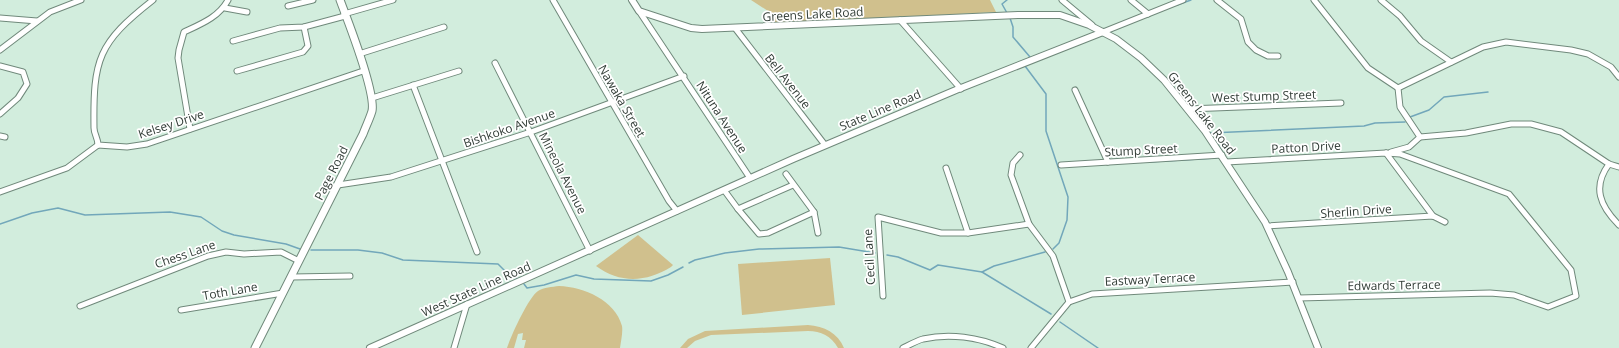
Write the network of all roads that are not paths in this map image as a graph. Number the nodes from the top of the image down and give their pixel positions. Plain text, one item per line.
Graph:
1 (81, 0) edge
2 (153, 0) edge
3 (228, 0) edge
4 (314, 0) edge
5 (340, 0) edge
6 (393, 0) edge
7 (552, 0) edge
8 (632, 0) edge
9 (1062, 0) edge
10 (1131, 0) edge
11 (1183, 0) edge
12 (1217, 0) edge
13 (1314, 0) edge
14 (1381, 0) edge
15 (288, 6) dead end
16 (225, 8) junction
17 (639, 11) junction
18 (247, 12) dead end
19 (1148, 14) junction
20 (345, 15) junction
21 (0, 18) edge
22 (900, 20) junction
23 (37, 21) junction
24 (304, 27) junction
25 (444, 27) dead end
26 (735, 28) junction
27 (1096, 28) junction
28 (1103, 32) junction
29 (233, 41) dead end
30 (0, 50) edge
31 (359, 54) junction
32 (1278, 56) dead end
33 (1451, 62) junction
34 (495, 63) dead end
35 (0, 66) edge
36 (237, 71) dead end
37 (363, 71) junction
38 (459, 71) dead end
39 (684, 76) junction
40 (1619, 76) edge
41 (413, 85) junction
42 (1398, 88) junction
43 (960, 89) junction
44 (1075, 90) dead end
45 (372, 98) junction
46 (611, 102) junction
47 (1342, 102) dead end
48 (1188, 109) junction
49 (0, 114) edge
50 (190, 129) junction
51 (531, 132) junction
52 (1420, 137) junction
53 (98, 145) junction
54 (825, 145) junction
55 (1386, 153) junction
56 (1020, 155) dead end
57 (1222, 155) junction
58 (441, 161) junction
59 (1108, 162) junction
60 (1226, 162) junction
61 (1609, 164) junction
62 (1061, 165) dead end
63 (1619, 167) edge
64 (946, 168) dead end
65 (786, 174) dead end
66 (750, 178) junction
67 (338, 185) junction
68 (793, 185) junction
69 (724, 190) junction
70 (0, 192) edge
71 (738, 209) junction
72 (677, 212) junction
73 (814, 212) junction
74 (1433, 216) junction
75 (1445, 222) dead end
76 (1029, 224) junction
77 (1619, 225) edge
78 (1267, 226) junction
79 (818, 233) dead end
80 (968, 233) junction
81 (590, 250) junction
82 (476, 252) dead end
83 (299, 261) junction
84 (350, 276) dead end
85 (292, 277) junction
86 (1293, 282) junction
87 (283, 293) junction
88 (883, 296) dead end
89 (1299, 298) junction
90 (1069, 302) junction
91 (467, 304) junction
92 (80, 306) dead end
93 (181, 310) dead end
94 (255, 348) edge
95 (370, 348) edge
96 (454, 348) edge
97 (903, 348) edge
98 (1003, 348) edge
99 (1031, 348) edge
100 (1318, 348) edge

1 - 23 street
2 - 53 street
3 - 16 street
4 - 15 street
5 - 20 main road, Page Road
6 - 20 street
7 - 46 street, Nawaka Street
8 - 17 street
9 - 27 street
10 - 19 street
11 - 19 street, State Line Road
12 - 32 street
13 - 42 street
14 - 33 street
16 - 18 street
16 - 50 street
17 - 26 street, Greens Lake Road
17 - 39 street, Nituna Avenue
19 - 28 street, State Line Road
20 - 24 street
20 - 31 main road, Page Road
21 - 23 street
22 - 26 street, Greens Lake Road
22 - 27 street, Greens Lake Road
22 - 43 street
23 - 30 street
24 - 29 street
24 - 36 street
25 - 31 street
26 - 54 street, Bell Avenue
27 - 28 street, Greens Lake Road
28 - 43 street, State Line Road
28 - 48 street, Greens Lake Road
31 - 37 main road, Page Road
33 - 40 street
33 - 42 street
34 - 51 street, Mineola Avenue
35 - 49 street
37 - 45 main road, Page Road
37 - 50 street, Kelsey Drive
38 - 41 street
39 - 46 street, Bishkoko Avenue
39 - 66 street, Nituna Avenue
41 - 45 street
41 - 58 street
42 - 52 street
43 - 54 street, State Line Road
44 - 59 street
45 - 67 main road, Page Road
46 - 51 street, Bishkoko Avenue
46 - 72 street, Nawaka Street
47 - 48 street, West Stump Street
48 - 57 street, Greens Lake Road
50 - 53 street, Kelsey Drive
51 - 58 street, Bishkoko Avenue
51 - 81 street, Mineola Avenue
52 - 55 street
52 - 61 street
53 - 70 street
54 - 66 street, State Line Road
55 - 60 street, Patton Drive
55 - 74 street
55 - 89 street, Edwards Terrace
56 - 76 street
57 - 59 street, Stump Street
57 - 60 street, Greens Lake Road
58 - 67 street, Bishkoko Avenue
58 - 82 street
59 - 62 street, Stump Street
60 - 78 street, Greens Lake Road
61 - 63 street
61 - 77 street
64 - 80 street
65 - 68 street
66 - 69 street, State Line Road
67 - 83 main road, Page Road
68 - 71 street
68 - 73 street
69 - 71 street
69 - 72 street, State Line Road
71 - 73 street
72 - 81 street, State Line Road
73 - 79 street
74 - 75 street
74 - 78 street, Sherlin Drive
76 - 80 street
76 - 90 street
78 - 86 street, Greens Lake Road
80 - 88 street, Cecil Lane
81 - 91 street, West State Line Road
83 - 85 main road, Page Road
83 - 92 street, Chess Lane
84 - 85 street
85 - 87 main road, Page Road
86 - 89 street, Greens Lake Road
86 - 90 street, Eastway Terrace
87 - 93 street, Toth Lane
87 - 94 main road, Page Road
89 - 100 street, Greens Lake Road
90 - 99 street
91 - 95 street, West State Line Road
91 - 96 street
97 - 98 street

